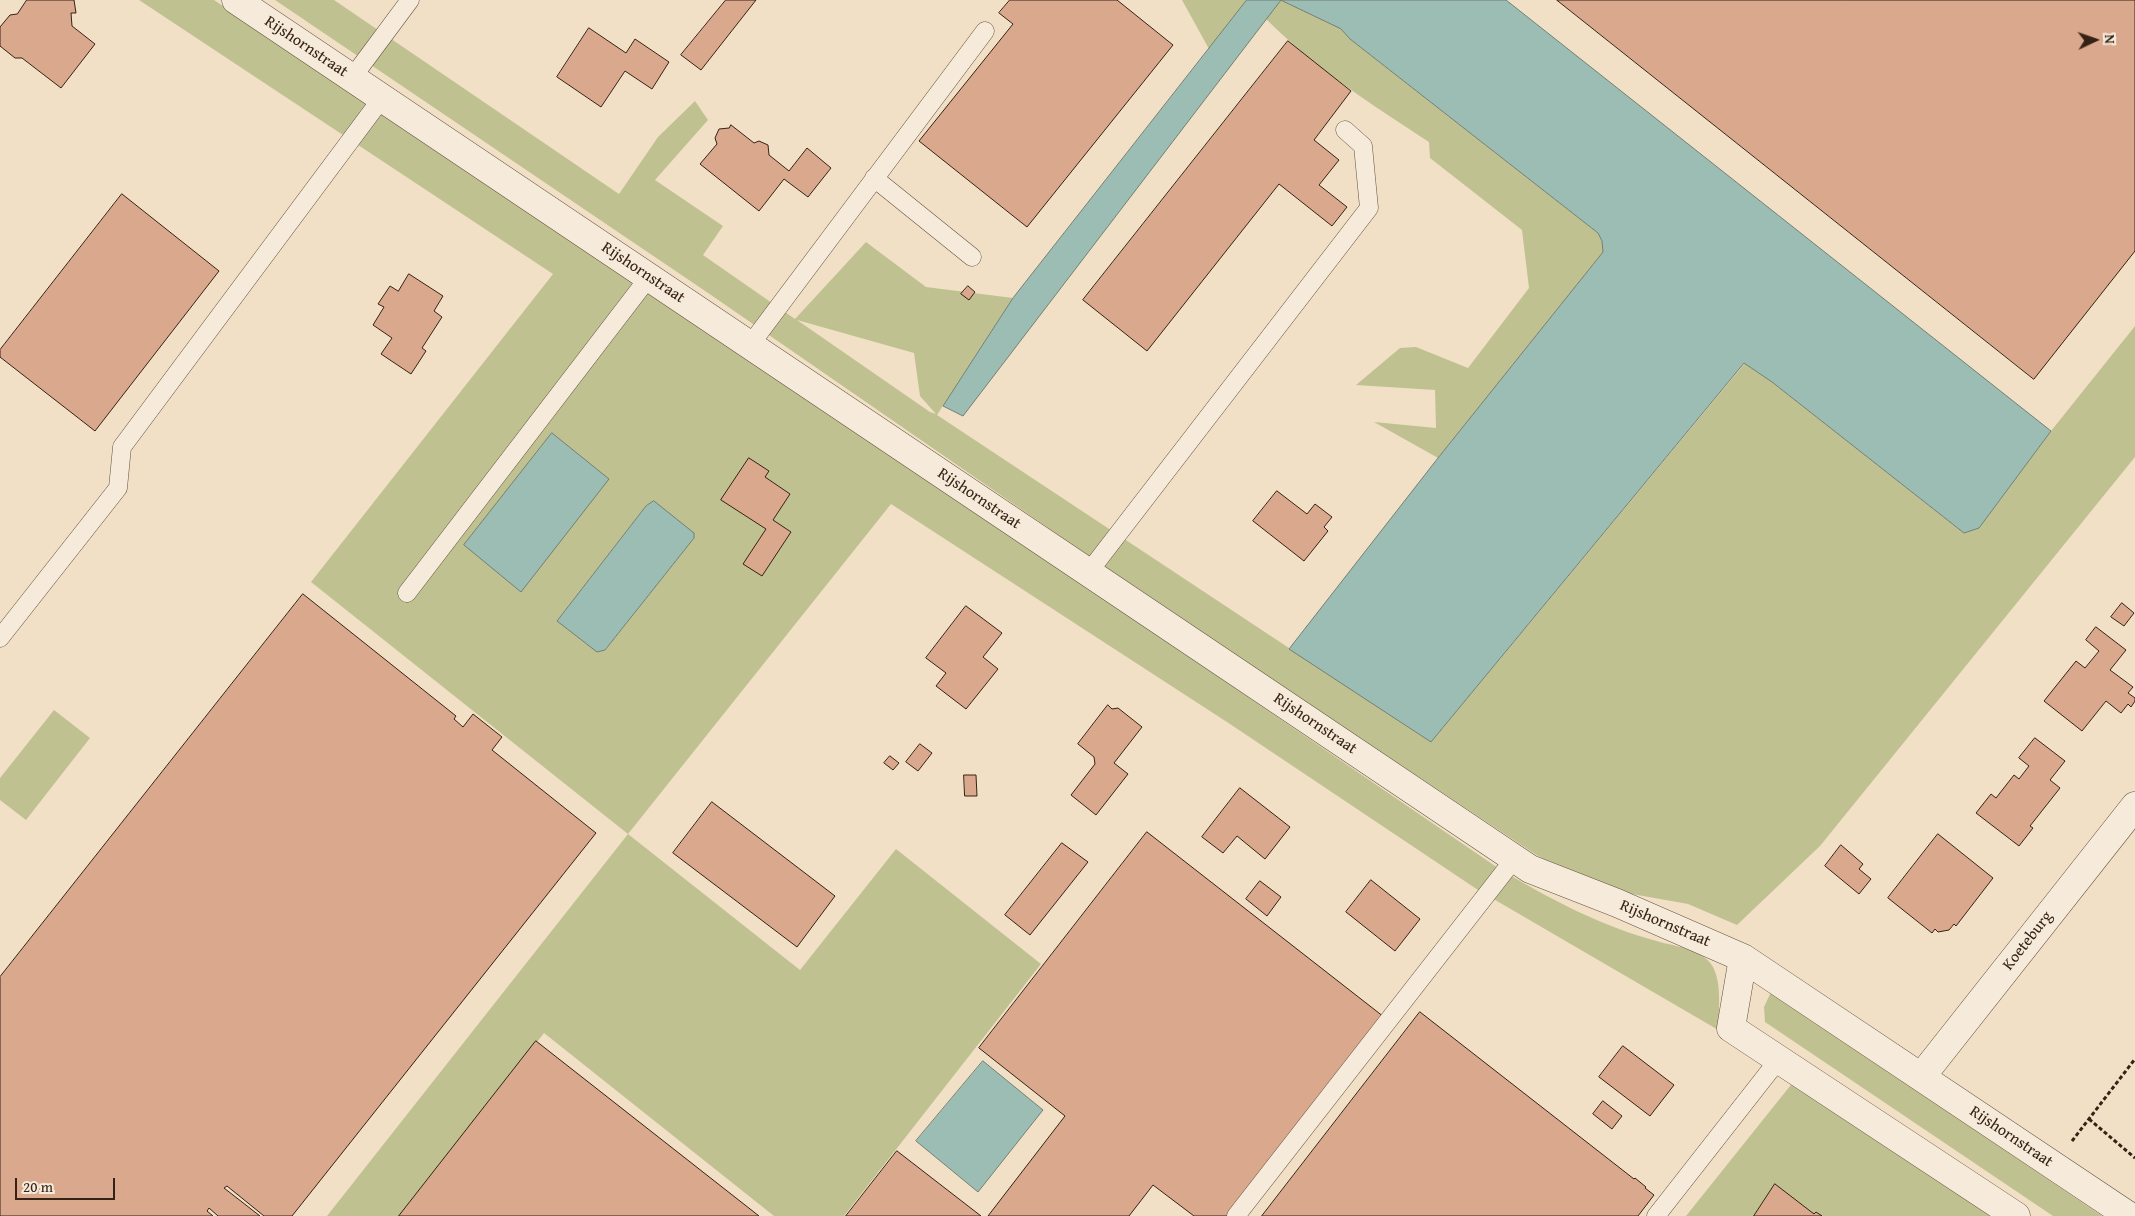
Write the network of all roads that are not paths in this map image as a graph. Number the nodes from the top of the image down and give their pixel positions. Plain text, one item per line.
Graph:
1 (236, 0) edge
2 (410, 0) edge
3 (985, 31) dead end
4 (352, 78) junction
5 (382, 98) junction
6 (1345, 130) dead end
7 (874, 178) junction
8 (972, 257) dead end
9 (649, 277) junction
10 (750, 345) junction
11 (1088, 573) junction
12 (407, 593) dead end
13 (0, 638) edge
14 (2135, 806) edge
15 (1515, 858) junction
16 (1743, 958) junction
17 (1779, 1059) junction
18 (1921, 1076) junction
19 (1236, 1216) edge
20 (1656, 1216) edge
21 (2016, 1216) edge
22 (2129, 1216) edge

1 - 4 street, Rijshornstraat
2 - 4 lane
3 - 7 lane
4 - 5 street, Rijshornstraat
5 - 9 street, Rijshornstraat
5 - 13 lane
6 - 11 lane
7 - 8 lane
7 - 10 lane
9 - 10 street, Rijshornstraat
9 - 12 lane
10 - 11 street, Rijshornstraat
11 - 15 street, Rijshornstraat
14 - 18 street, Koeteburg
15 - 16 street, Rijshornstraat
15 - 19 lane
16 - 17 street
16 - 18 street, Rijshornstraat
17 - 20 lane
17 - 21 street
18 - 22 street, Rijshornstraat

